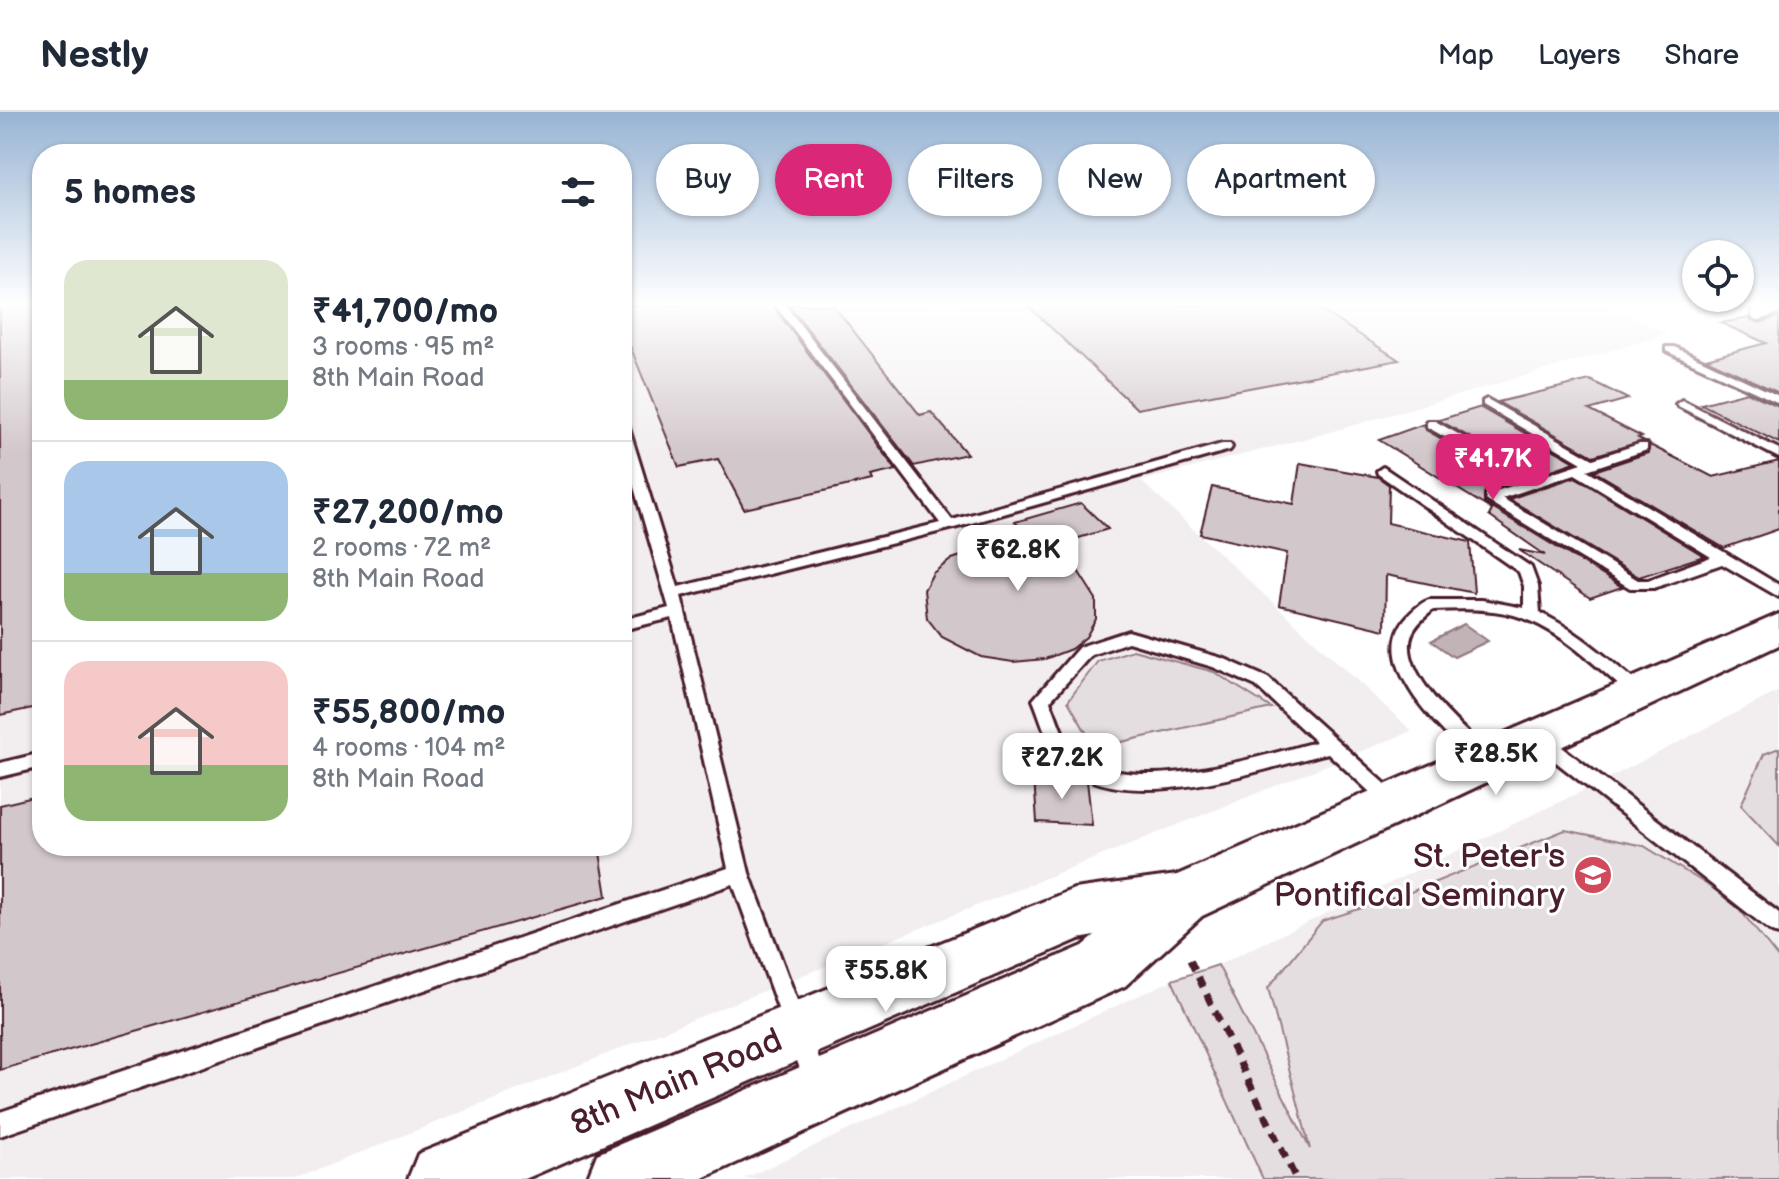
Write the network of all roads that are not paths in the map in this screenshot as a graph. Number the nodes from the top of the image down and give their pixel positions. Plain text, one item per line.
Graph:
1 (818, 355) edge
2 (1682, 355) edge
3 (1779, 400) edge
4 (1487, 403) dead end
5 (1682, 404) dead end
6 (1431, 424) dead end
7 (1226, 447) dead end
8 (1643, 447) dead end
9 (1779, 454) edge
10 (632, 458) edge
11 (1591, 463) junction
12 (1575, 468) junction
13 (1383, 471) dead end
14 (1533, 481) junction
15 (949, 525) junction
16 (1723, 558) junction
17 (1779, 592) edge
18 (676, 602) junction
19 (1532, 615) junction
20 (632, 621) edge
21 (1779, 628) edge
22 (1638, 692) junction
23 (1539, 739) junction
24 (1332, 745) junction
25 (1486, 761) junction
26 (32, 762) edge
27 (0, 770) edge
28 (1394, 803) junction
29 (739, 873) junction
30 (1182, 899) junction
31 (1779, 925) edge
32 (795, 1031) junction
33 (819, 1092) junction
34 (0, 1124) edge
35 (443, 1179) edge
36 (622, 1179) edge

1 - 15 lane
2 - 3 lane
4 - 11 lane
5 - 9 lane
6 - 14 lane
7 - 15 lane
8 - 11 lane
10 - 18 lane
11 - 12 lane
12 - 14 lane
12 - 16 lane
13 - 19 lane
14 - 16 lane
15 - 18 lane
16 - 17 lane
18 - 20 lane
18 - 29 lane
19 - 22 lane
19 - 25 lane
21 - 22 main road, 8th Main Road
22 - 23 main road, 8th Main Road
23 - 25 main road, 8th Main Road
23 - 31 lane
24 - 24 lane
24 - 28 lane
25 - 28 main road, 8th Main Road
26 - 27 lane
28 - 30 main road, 8th Main Road
29 - 32 lane
29 - 34 lane
30 - 32 main road, 8th Main Road
30 - 33 main road, 8th Main Road
32 - 33 lane
32 - 35 main road, 8th Main Road
33 - 36 main road, 8th Main Road

